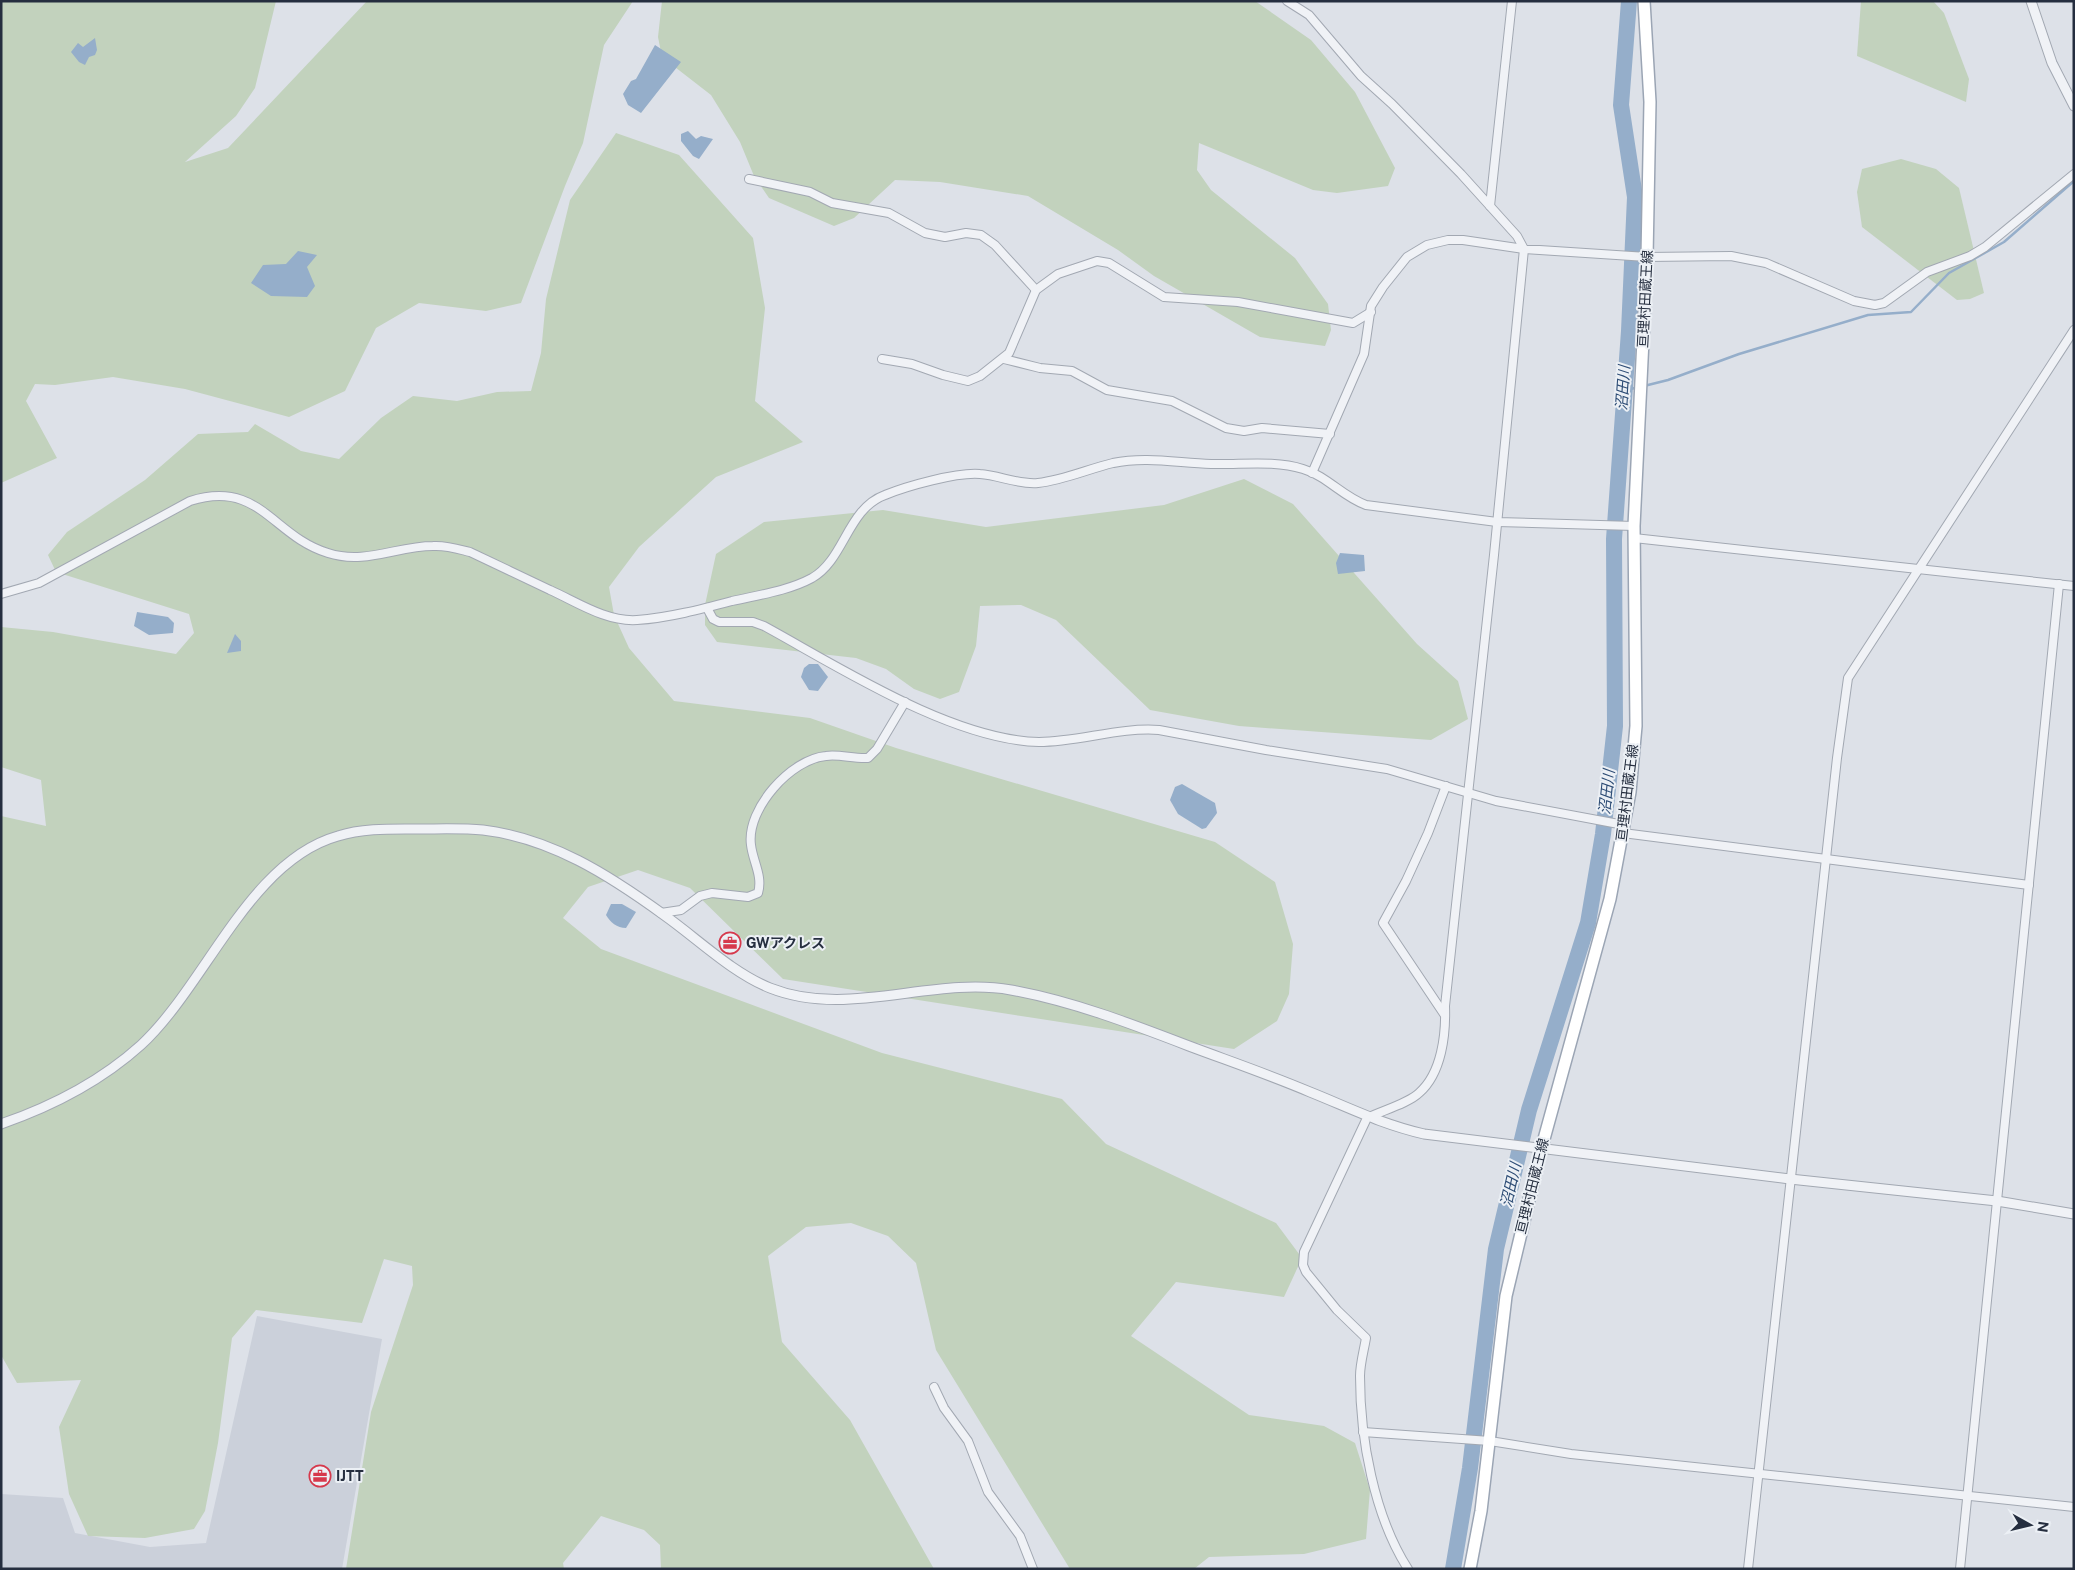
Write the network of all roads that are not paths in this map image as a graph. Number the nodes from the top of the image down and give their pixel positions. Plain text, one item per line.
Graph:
1 (1287, 1) edge
2 (1512, 1) edge
3 (1644, 1) edge
4 (2031, 1) edge
5 (2074, 106) edge
6 (2074, 174) edge
7 (748, 178) dead end
8 (1490, 206) junction
9 (1524, 249) junction
10 (1647, 257) junction
11 (1036, 290) junction
12 (1371, 312) junction
13 (2074, 330) edge
14 (882, 359) dead end
15 (1004, 359) junction
16 (1330, 434) junction
17 (1312, 472) junction
18 (1497, 522) junction
19 (1634, 532) junction
20 (1919, 570) junction
21 (2059, 584) junction
22 (2074, 586) edge
23 (1, 594) edge
24 (707, 608) junction
25 (905, 702) junction
26 (1446, 786) junction
27 (1469, 793) junction
28 (1624, 829) junction
29 (1827, 861) junction
30 (2029, 886) junction
31 (661, 913) junction
32 (1445, 1016) junction
33 (1367, 1118) junction
34 (1, 1124) edge
35 (1541, 1150) junction
36 (1790, 1179) junction
37 (1997, 1201) junction
38 (2074, 1214) edge
39 (934, 1387) dead end
40 (1363, 1432) junction
41 (1490, 1441) junction
42 (1759, 1473) junction
43 (1967, 1496) junction
44 (2074, 1507) edge
45 (1033, 1569) edge
46 (1408, 1569) edge
47 (1470, 1569) edge
48 (1748, 1569) edge
49 (1960, 1569) edge

1 - 8 street
2 - 8 street
3 - 10 main road, 亘理村田蔵王線
4 - 5 street
6 - 10 street
7 - 11 street
8 - 9 street
9 - 10 street
9 - 12 street
9 - 18 street
10 - 19 main road, 亘理村田蔵王線
11 - 12 street
11 - 15 street
12 - 16 street
13 - 20 street
14 - 15 street
15 - 16 street
16 - 17 street
17 - 18 street
17 - 24 street
18 - 19 street
18 - 27 street
19 - 20 street
19 - 28 main road, 亘理村田蔵王線
20 - 21 street
20 - 29 street
21 - 22 street
21 - 30 street
23 - 24 street
24 - 25 street
25 - 26 street
25 - 31 street
26 - 27 street
26 - 32 street
27 - 28 street
27 - 32 street
28 - 29 street
28 - 35 main road, 亘理村田蔵王線
29 - 30 street
29 - 36 street
30 - 37 street
31 - 33 street
31 - 34 street
32 - 33 street
33 - 35 street
33 - 40 street
35 - 36 street
35 - 41 main road, 亘理村田蔵王線
36 - 37 street
36 - 42 street
37 - 38 street
37 - 43 street
39 - 45 street
40 - 41 street
40 - 46 street
41 - 42 street
41 - 47 main road, 亘理村田蔵王線
42 - 43 street
42 - 48 street
43 - 44 street
43 - 49 street

